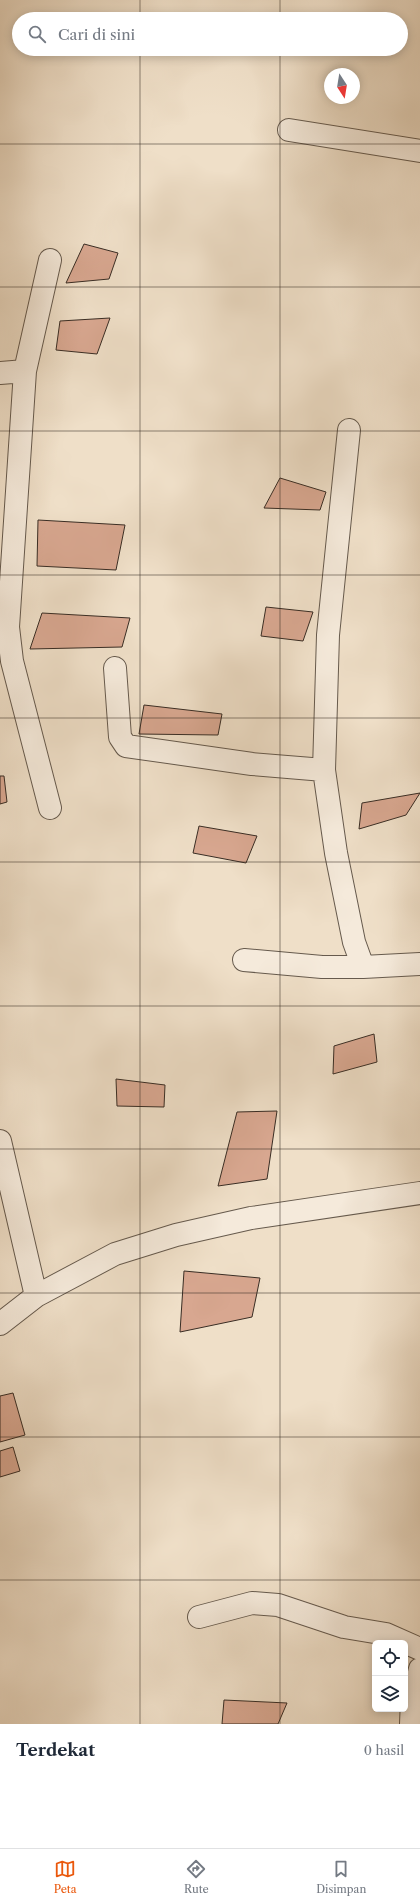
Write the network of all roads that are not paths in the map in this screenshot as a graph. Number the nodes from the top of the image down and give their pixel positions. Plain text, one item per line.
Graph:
1 (289, 130) dead end
2 (420, 151) edge
3 (50, 260) dead end
4 (25, 371) junction
5 (0, 373) edge
6 (349, 430) dead end
7 (115, 668) dead end
8 (324, 770) junction
9 (50, 808) dead end
10 (244, 960) dead end
11 (420, 964) edge
12 (363, 967) junction
13 (0, 1141) edge
14 (420, 1193) edge
15 (36, 1296) junction
16 (0, 1324) edge
17 (199, 1617) dead end
18 (420, 1648) edge
19 (420, 1669) edge
20 (416, 1699) edge
21 (411, 1724) edge

1 - 2 street
3 - 4 street
4 - 5 street
4 - 9 street
6 - 8 street
7 - 8 street
8 - 12 street
10 - 12 street
11 - 12 street
13 - 15 street
14 - 15 street
15 - 16 street
17 - 18 street
19 - 20 street
20 - 21 street

